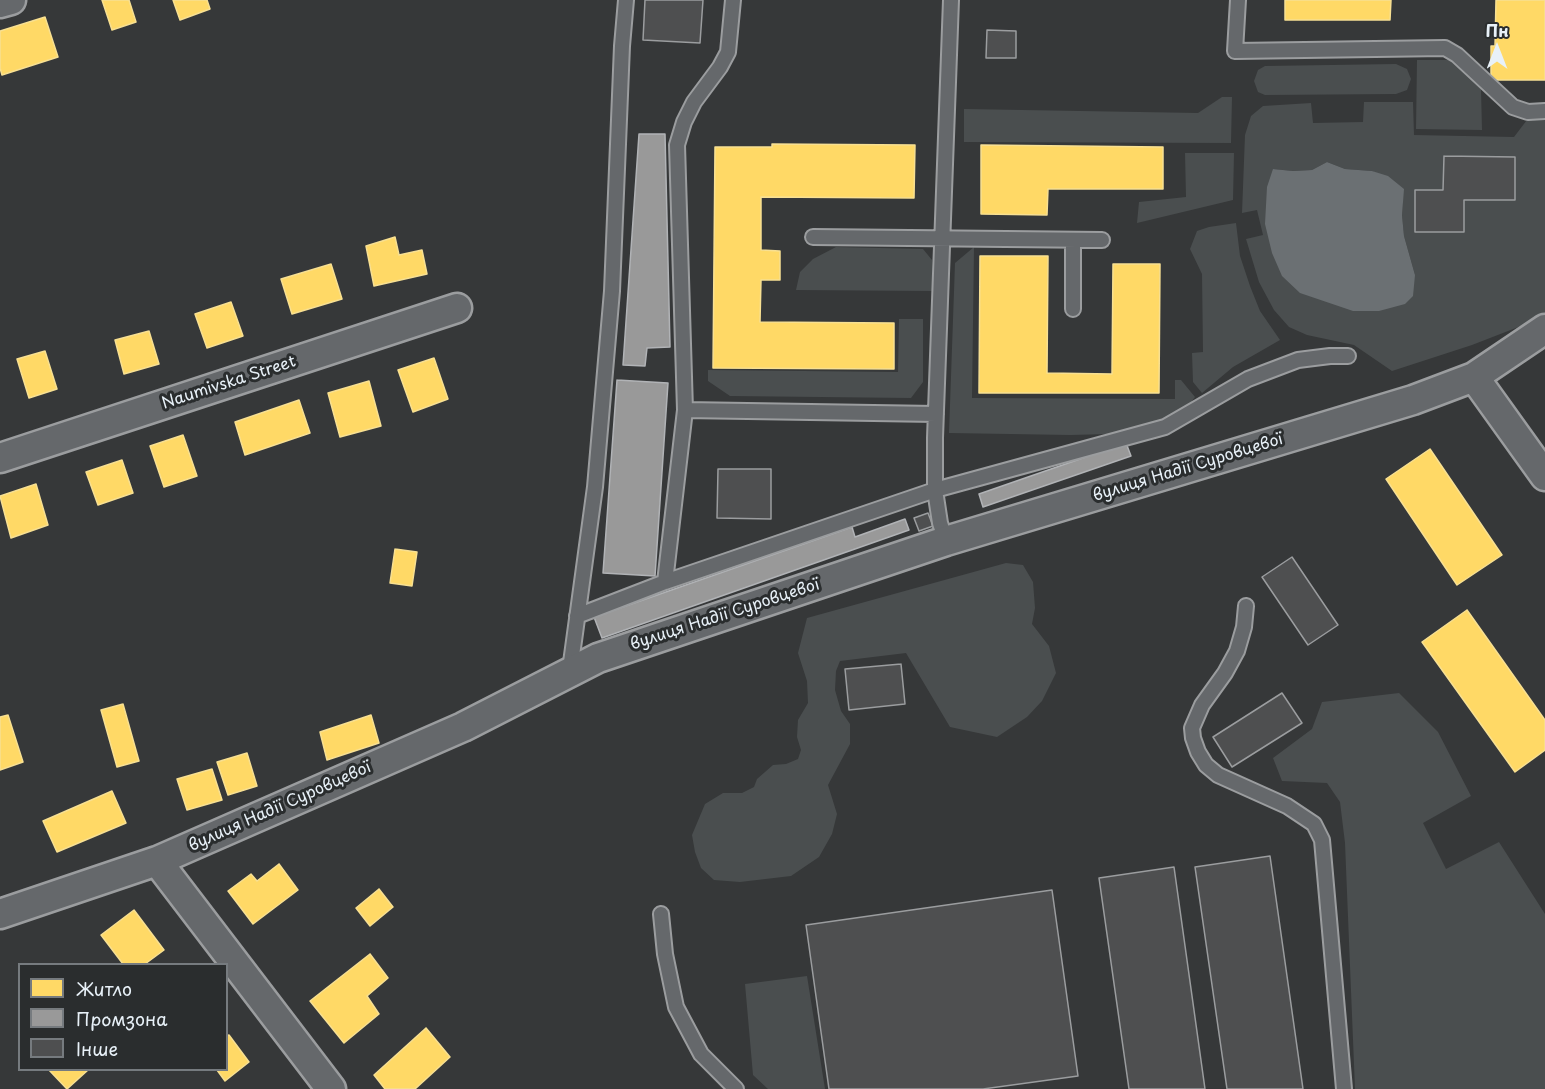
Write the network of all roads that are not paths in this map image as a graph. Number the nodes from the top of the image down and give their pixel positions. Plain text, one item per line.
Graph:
1 (11, 0) edge
2 (626, 0) edge
3 (733, 0) edge
4 (951, 0) edge
5 (1238, 0) edge
6 (0, 3) edge
7 (1545, 111) edge
8 (813, 237) dead end
9 (943, 239) junction
10 (1072, 240) junction
11 (1102, 240) dead end
12 (457, 308) dead end
13 (1072, 309) dead end
14 (1545, 329) edge
15 (1348, 356) dead end
16 (1474, 377) junction
17 (685, 410) junction
18 (936, 414) junction
19 (0, 458) edge
20 (1545, 476) edge
21 (935, 490) junction
22 (946, 541) junction
23 (665, 582) junction
24 (1246, 606) dead end
25 (577, 616) junction
26 (570, 670) junction
27 (157, 861) junction
28 (0, 914) edge
29 (661, 914) dead end
30 (330, 1089) edge
31 (736, 1089) edge
32 (1344, 1089) edge

1 - 6 street
2 - 25 lane
3 - 17 lane
4 - 9 lane
5 - 7 lane
8 - 9 lane
9 - 10 lane
9 - 18 lane
10 - 11 lane
10 - 13 lane
12 - 19 street, Naumivska Street
14 - 16 street, вулиця Надії Суровцевої
15 - 21 lane
16 - 20 street
16 - 22 street, вулиця Надії Суровцевої
17 - 18 lane
17 - 23 lane
18 - 21 lane
21 - 22 lane
21 - 23 lane
22 - 26 street, вулиця Надії Суровцевої
23 - 25 lane
24 - 32 lane
25 - 26 lane
26 - 27 street, вулиця Надії Суровцевої
27 - 28 street, вулиця Надії Суровцевої
27 - 30 street
29 - 31 lane

